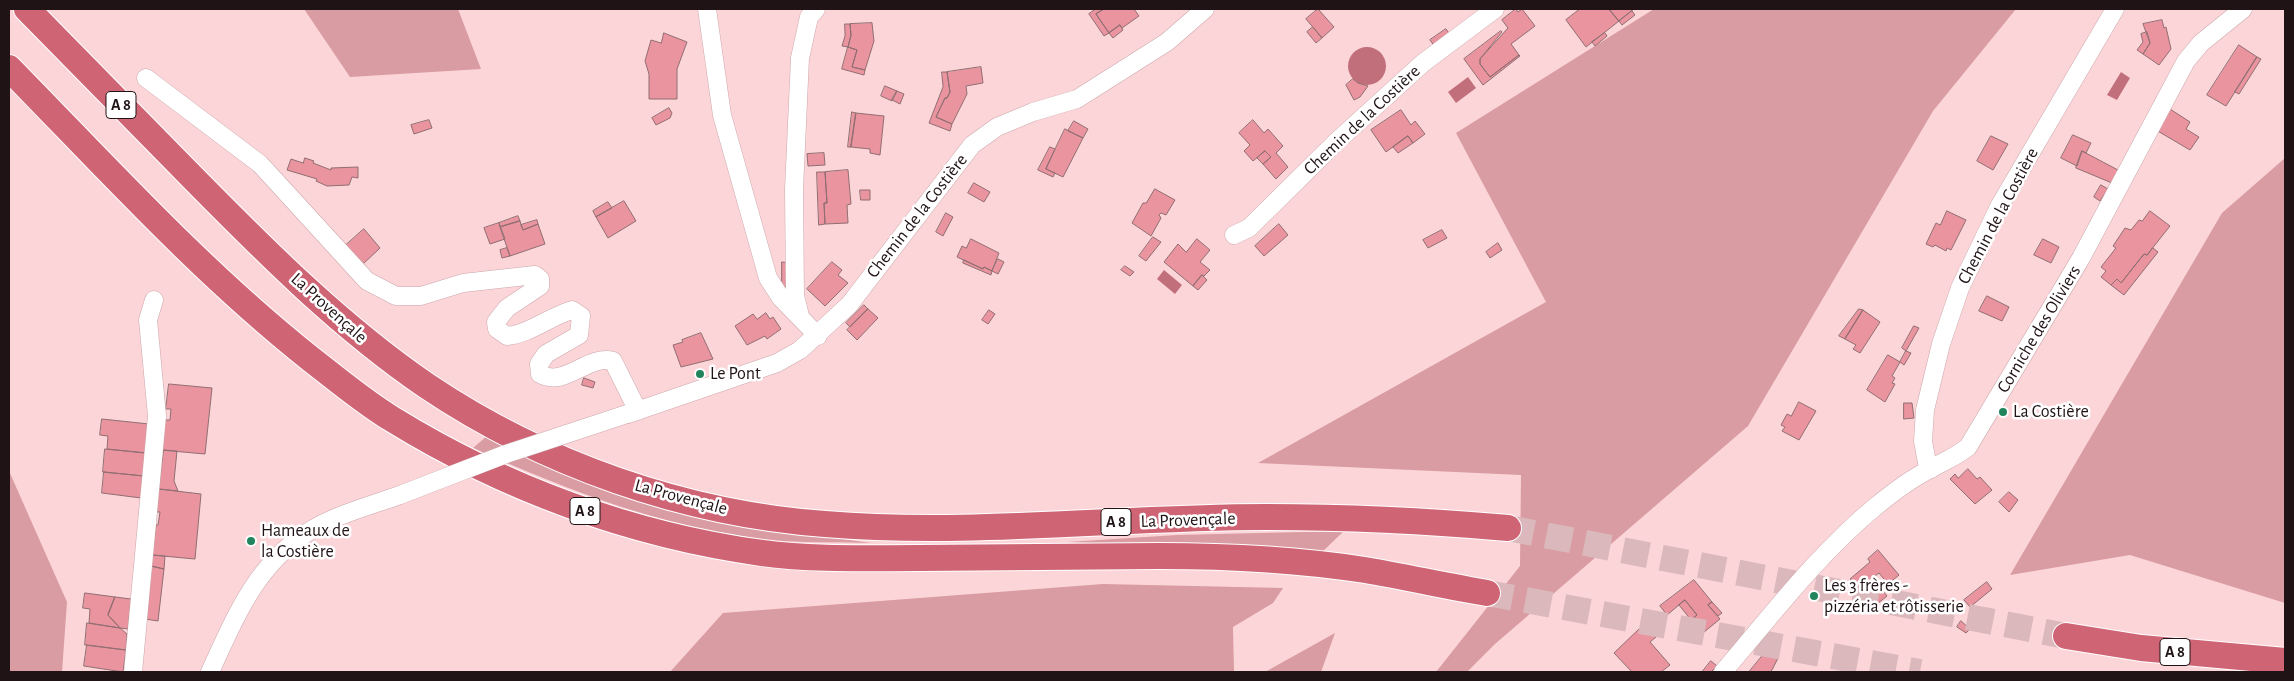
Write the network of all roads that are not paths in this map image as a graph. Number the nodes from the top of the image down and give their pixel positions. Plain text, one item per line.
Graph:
1 (27, 9) edge
2 (706, 9) edge
3 (816, 9) edge
4 (1205, 9) edge
5 (1495, 9) edge
6 (2115, 9) edge
7 (2243, 9) edge
8 (9, 68) edge
9 (146, 78) dead end
10 (1234, 235) dead end
11 (154, 300) dead end
12 (800, 316) junction
13 (818, 336) junction
14 (633, 412) junction
15 (1931, 468) junction
16 (1508, 528) tunnel mouth
17 (1487, 593) tunnel mouth
18 (2066, 636) tunnel mouth
19 (2285, 662) edge
20 (133, 672) edge
21 (210, 672) edge
22 (1723, 672) edge

1 - 16 highway, La Provençale / A 8
2 - 12 street
3 - 12 street
4 - 13 street, Chemin de la Costière
5 - 10 street, Chemin de la Costière
6 - 15 street, Chemin de la Costière
7 - 15 street, Corniche des Oliviers
8 - 17 highway, La Provençale / A 8
9 - 14 street
11 - 20 street
12 - 13 street
13 - 14 street, Chemin de la Costière
14 - 21 street, Chemin de la Costière, bridge
15 - 22 street, Corniche des Oliviers
18 - 19 highway, A 8

